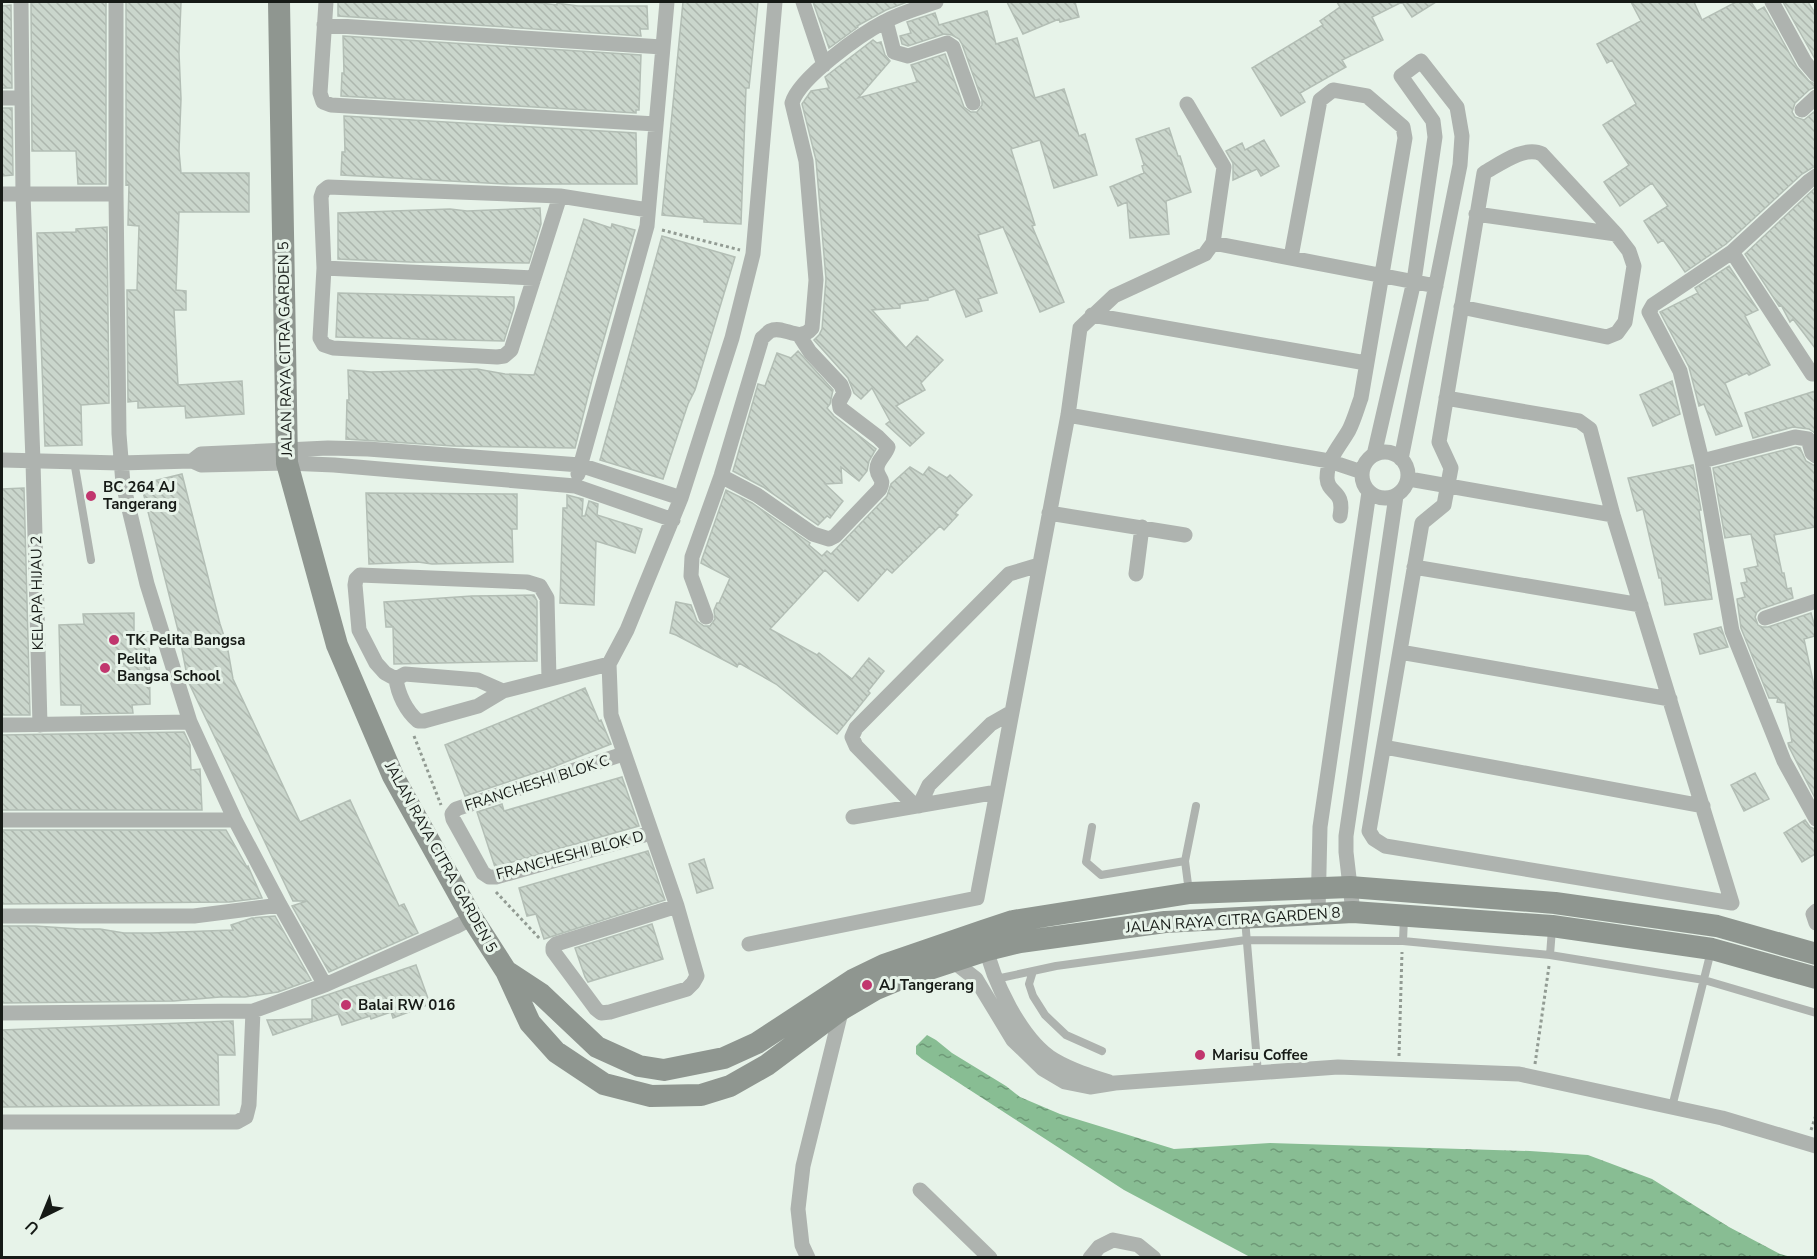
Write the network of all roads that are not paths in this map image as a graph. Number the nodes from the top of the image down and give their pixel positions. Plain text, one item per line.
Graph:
1 (21, 2) edge
2 (116, 2) edge
3 (279, 2) edge
4 (326, 2) edge
5 (667, 2) edge
6 (775, 2) edge
7 (803, 2) edge
8 (936, 2) edge
9 (1773, 2) edge
10 (886, 21) junction
11 (324, 25) junction
12 (662, 47) junction
13 (824, 65) junction
14 (1815, 75) edge
15 (1815, 97) edge
16 (2, 98) edge
17 (21, 98) junction
18 (973, 103) dead end
19 (1187, 104) dead end
20 (1802, 110) dead end
21 (656, 124) junction
22 (1815, 176) edge
23 (2, 194) edge
24 (22, 194) junction
25 (116, 194) junction
26 (560, 196) junction
27 (648, 210) junction
28 (1476, 214) junction
29 (1616, 234) junction
30 (1213, 243) junction
31 (1732, 252) junction
32 (1291, 257) junction
33 (324, 268) junction
34 (1381, 274) junction
35 (534, 278) junction
36 (1414, 281) junction
37 (1436, 286) junction
38 (1461, 307) junction
39 (1092, 315) junction
40 (799, 335) junction
41 (1366, 363) junction
42 (1815, 374) edge
43 (1446, 398) junction
44 (1068, 415) junction
45 (368, 449) junction
46 (1374, 455) junction
47 (287, 456) junction
48 (1815, 456) edge
49 (1401, 459) junction
50 (2, 460) edge
51 (33, 461) junction
52 (74, 461) junction
53 (1329, 461) junction
54 (1702, 461) junction
55 (120, 463) junction
56 (580, 465) junction
57 (366, 467) junction
58 (1362, 472) junction
59 (721, 476) junction
60 (1408, 479) junction
61 (575, 486) junction
62 (1447, 486) junction
63 (1369, 492) junction
64 (1396, 496) junction
65 (681, 498) junction
66 (1049, 513) junction
67 (1613, 515) junction
68 (1340, 516) dead end
69 (673, 520) junction
70 (1142, 528) junction
71 (1185, 535) dead end
72 (91, 560) dead end
73 (1039, 565) junction
74 (1414, 567) junction
75 (1136, 574) dead end
76 (1815, 601) edge
77 (1641, 605) junction
78 (706, 617) dead end
79 (1765, 618) dead end
80 (1400, 652) junction
81 (609, 664) junction
82 (549, 679) junction
83 (396, 680) junction
84 (503, 691) junction
85 (1670, 699) junction
86 (1011, 712) junction
87 (190, 722) junction
88 (2, 725) edge
89 (40, 725) junction
90 (1384, 747) junction
91 (624, 754) junction
92 (997, 792) junction
93 (917, 806) junction
94 (1196, 806) dead end
95 (1703, 806) junction
96 (853, 817) dead end
97 (1815, 819) edge
98 (2, 820) edge
99 (235, 820) junction
100 (1092, 827) dead end
101 (651, 833) junction
102 (1185, 861) junction
103 (489, 877) joint
104 (1318, 887) junction
105 (1350, 887) junction
106 (1190, 893) junction
107 (280, 905) junction
108 (676, 906) junction
109 (1815, 911) edge
110 (1353, 912) junction
111 (1318, 913) junction
112 (2, 916) edge
113 (1244, 916) junction
114 (1404, 917) junction
115 (472, 918) junction
116 (1815, 923) edge
117 (1552, 926) junction
118 (1718, 926) junction
119 (985, 940) junction
120 (1246, 940) junction
121 (1402, 941) junction
122 (749, 944) dead end
123 (1712, 949) junction
124 (1815, 954) edge
125 (1550, 955) junction
126 (953, 960) junction
127 (506, 971) junction
128 (1033, 971) junction
129 (1815, 978) edge
130 (996, 979) junction
131 (1704, 980) junction
132 (326, 985) junction
133 (839, 1000) junction
134 (253, 1011) junction
135 (2, 1013) edge
136 (1815, 1013) edge
137 (1102, 1051) dead end
138 (1258, 1073) junction
139 (1115, 1083) junction
140 (1672, 1107) junction
141 (2, 1122) edge
142 (1815, 1146) edge
143 (920, 1190) dead end
144 (808, 1257) edge
145 (990, 1257) edge
146 (1090, 1257) edge
147 (1154, 1257) edge

1 - 17 street, KELAPA HIJAU 2
2 - 25 street
3 - 47 street, JALAN RAYA CITRA GARDEN 5
4 - 11 street
5 - 12 street
6 - 65 street
7 - 13 street
8 - 10 street
9 - 14 street
10 - 13 street
10 - 18 street
11 - 12 street
11 - 21 street
12 - 21 street
13 - 40 street
15 - 20 street
16 - 17 street
17 - 24 street, KELAPA HIJAU 2
19 - 30 street
21 - 27 street
22 - 31 street
23 - 24 street
24 - 25 street
24 - 51 street, KELAPA HIJAU 2
25 - 55 street
26 - 27 street
26 - 33 street
26 - 35 street
27 - 56 street
28 - 29 street
28 - 29 street
28 - 38 street
29 - 38 street
30 - 32 street
30 - 39 street
31 - 42 street
31 - 54 street
32 - 34 street
32 - 34 street
33 - 35 street
33 - 35 street
34 - 36 street
34 - 41 street
36 - 37 street
36 - 37 street
36 - 46 street
37 - 49 street
38 - 43 street
39 - 41 street
39 - 44 street
40 - 59 street
40 - 59 street
41 - 53 street
43 - 62 street
43 - 67 street
44 - 53 street
44 - 66 street
45 - 47 street
45 - 56 street
45 - 57 street
46 - 49 street
46 - 58 street
47 - 55 street
47 - 57 street
47 - 115 street, JALAN RAYA CITRA GARDEN 5
48 - 54 street
49 - 60 street
50 - 51 street
51 - 52 street
51 - 89 street, KELAPA HIJAU 2
52 - 55 street
52 - 72 lane
53 - 58 street
53 - 68 street
54 - 97 street
55 - 87 street
56 - 61 street
56 - 65 street
57 - 61 street
58 - 63 street
59 - 78 street
60 - 62 street
60 - 64 street
61 - 69 street
62 - 67 street
62 - 74 street
63 - 64 street
63 - 104 street
64 - 105 street
65 - 69 street
66 - 70 street
66 - 73 street
67 - 77 street
69 - 81 street
70 - 71 street
70 - 75 street
73 - 86 street
73 - 93 street
74 - 77 street
74 - 80 street
76 - 79 street
77 - 85 street
80 - 85 street
80 - 90 street
81 - 82 street
81 - 91 street
82 - 83 street
82 - 84 street
83 - 84 street
83 - 84 street
85 - 95 street
86 - 92 street
86 - 93 street
87 - 89 street
87 - 99 street
88 - 89 street
90 - 95 street
90 - 95 street
91 - 101 street
91 - 103 street, FRANCHESHI BLOK C
92 - 93 street
92 - 122 street
93 - 96 street
94 - 102 lane
98 - 99 street
99 - 107 street
100 - 102 lane
101 - 103 street, FRANCHESHI BLOK D
101 - 108 street
102 - 106 lane
104 - 105 street, JALAN RAYA CITRA GARDEN 8
104 - 106 street, JALAN RAYA CITRA GARDEN 8
104 - 111 street
105 - 110 street
105 - 118 street, JALAN RAYA CITRA GARDEN 8
106 - 119 street, JALAN RAYA CITRA GARDEN 8
107 - 112 street
107 - 132 street
108 - 108 street
109 - 116 street
110 - 111 street, JALAN RAYA CITRA GARDEN 8
110 - 114 street, JALAN RAYA CITRA GARDEN 8
111 - 113 street, JALAN RAYA CITRA GARDEN 8
113 - 119 street, JALAN RAYA CITRA GARDEN 8
113 - 120 lane
114 - 117 street, JALAN RAYA CITRA GARDEN 8
114 - 121 lane
115 - 127 street, JALAN RAYA CITRA GARDEN 5
115 - 132 street
117 - 123 street, JALAN RAYA CITRA GARDEN 8
117 - 125 lane
118 - 123 lane
118 - 124 street, JALAN RAYA CITRA GARDEN 8
119 - 126 street, JALAN RAYA CITRA GARDEN 8
119 - 130 street
119 - 133 street, JALAN RAYA CITRA GARDEN 8
120 - 121 lane
120 - 128 lane
120 - 138 lane
121 - 125 lane
123 - 129 street, JALAN RAYA CITRA GARDEN 8
123 - 131 lane
125 - 131 lane
126 - 133 street, JALAN RAYA CITRA GARDEN 8
126 - 139 street
127 - 133 street, JALAN RAYA CITRA GARDEN 8
127 - 133 street, JALAN RAYA CITRA GARDEN 8
128 - 130 lane
128 - 137 lane
130 - 139 street
131 - 136 lane
131 - 140 lane
132 - 134 street
133 - 144 street
134 - 135 street
134 - 141 street
138 - 139 street
138 - 140 street
140 - 142 street
143 - 145 street
146 - 147 street

